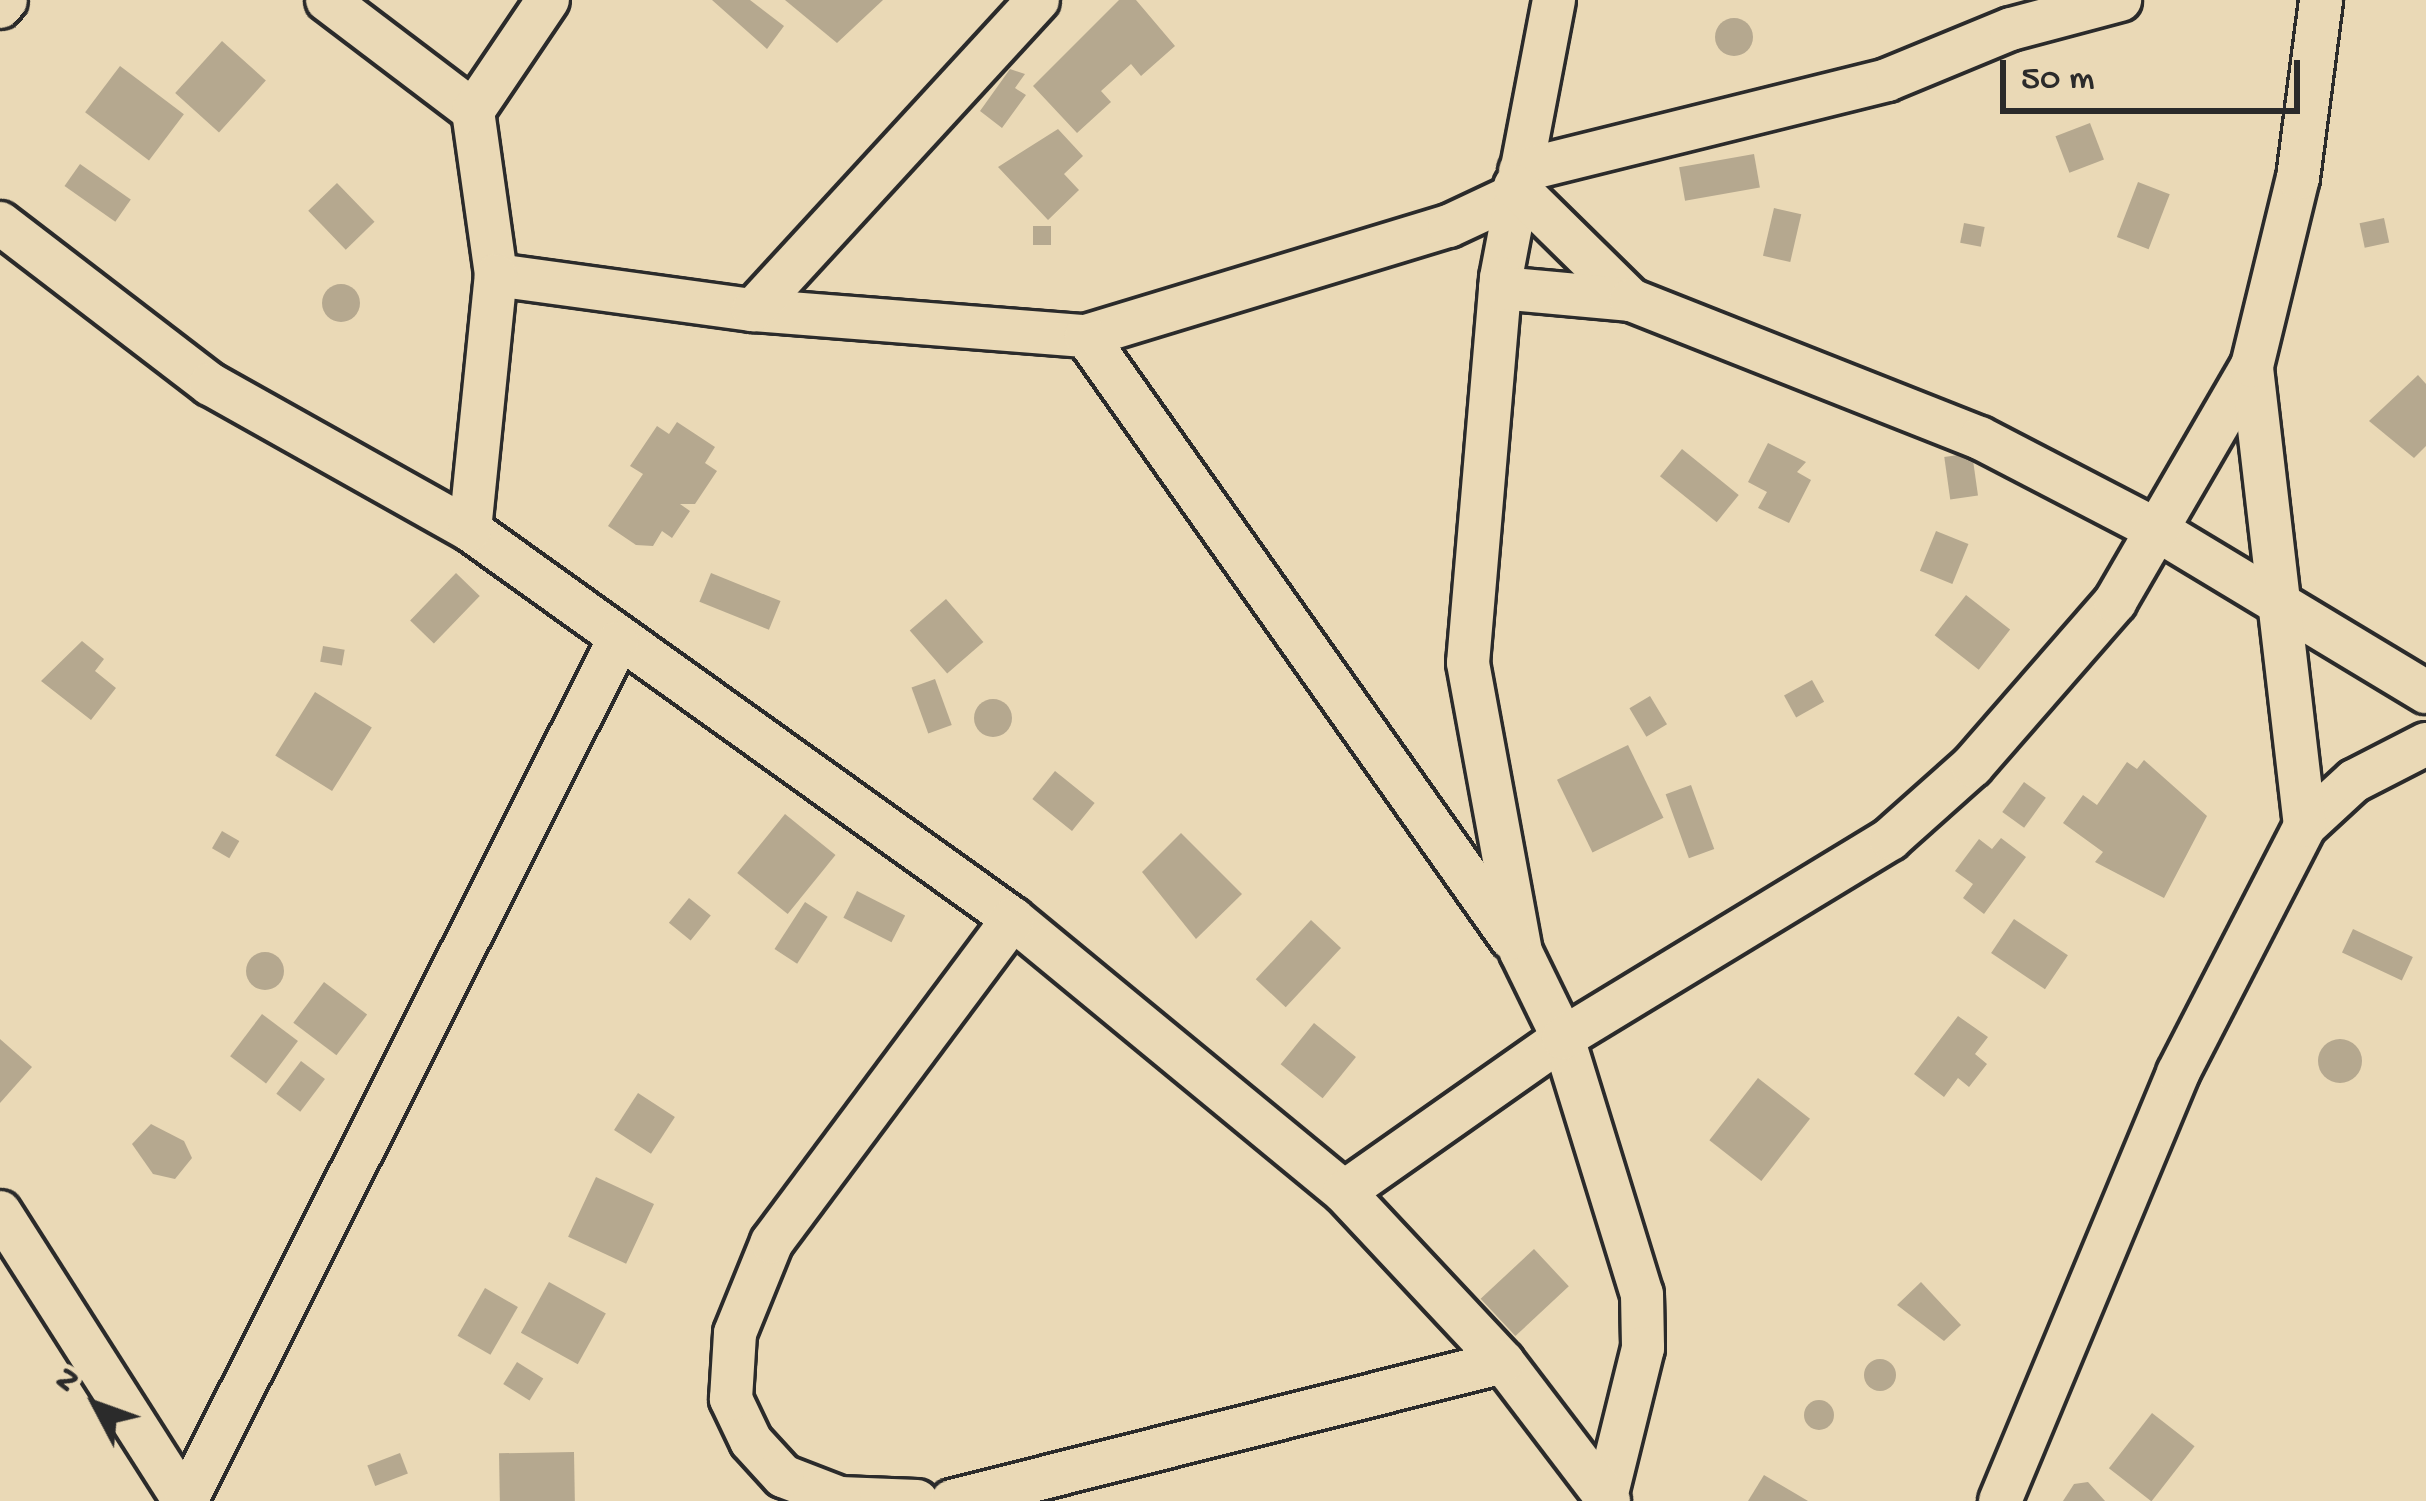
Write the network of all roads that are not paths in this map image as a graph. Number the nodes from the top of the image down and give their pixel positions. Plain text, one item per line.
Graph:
1 (327, 0) edge
2 (548, 0) edge
3 (1038, 0) edge
4 (1554, 0) edge
5 (2120, 0) edge
6 (2321, 0) edge
7 (473, 111) junction
8 (1516, 184) junction
9 (0, 223) edge
10 (1449, 226) junction
11 (496, 275) junction
12 (1501, 283) junction
13 (1631, 300) junction
14 (753, 310) junction
15 (1086, 336) junction
16 (2252, 366) junction
17 (470, 530) junction
18 (2158, 531) junction
19 (2286, 609) junction
20 (617, 643) junction
21 (2426, 692) edge
22 (2426, 744) edge
23 (2306, 826) junction
24 (1012, 920) junction
25 (1521, 952) junction
26 (1563, 1038) junction
27 (1344, 1192) junction
28 (0, 1212) edge
29 (1503, 1362) junction
30 (1608, 1499) edge
31 (185, 1501) edge
32 (917, 1501) edge
33 (952, 1501) edge
34 (2000, 1501) edge

1 - 7 street
2 - 7 street
3 - 14 street
4 - 8 street
5 - 8 street
6 - 16 street
7 - 11 street
8 - 10 street
8 - 12 street
8 - 13 street
9 - 17 street
10 - 12 street
10 - 15 street
11 - 14 street
11 - 17 street
12 - 13 street
12 - 25 street
13 - 18 street
14 - 15 street
15 - 25 street
16 - 18 street
16 - 19 street
17 - 20 street
18 - 19 street
18 - 26 street
19 - 21 street
19 - 23 street
20 - 24 street
20 - 31 street
22 - 23 street
23 - 34 street
24 - 27 street
24 - 32 street
25 - 26 street
26 - 27 street
26 - 30 street
27 - 29 street
28 - 31 street
29 - 30 street
29 - 33 street

